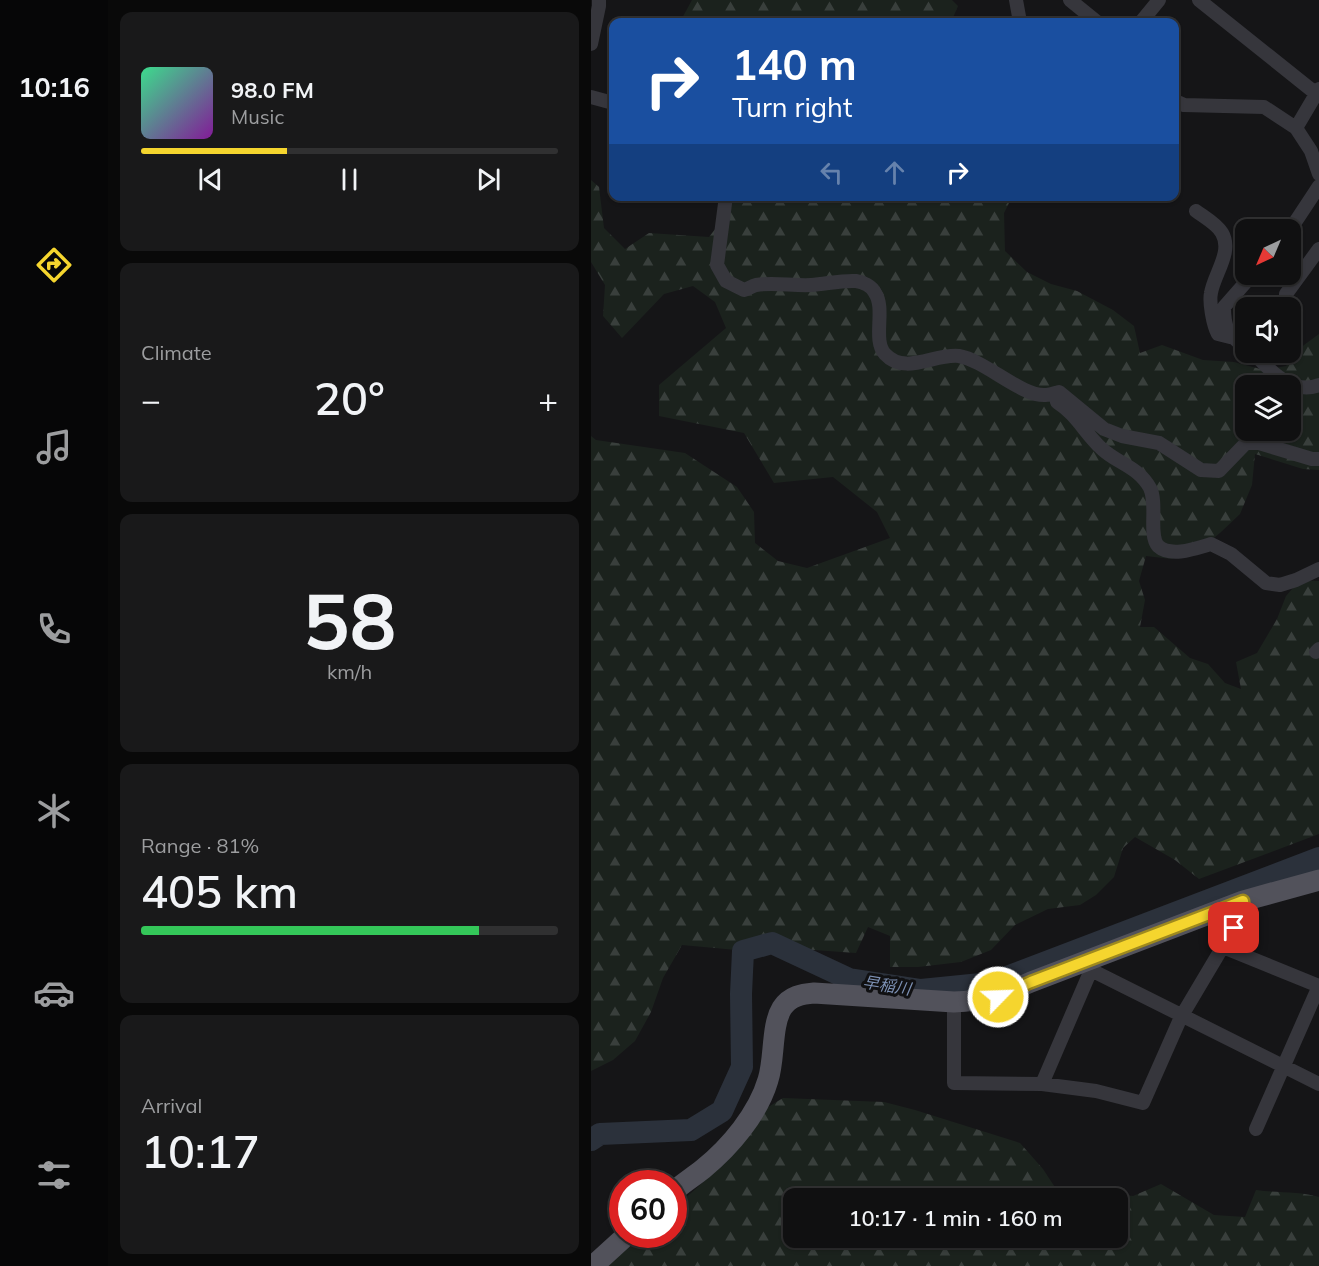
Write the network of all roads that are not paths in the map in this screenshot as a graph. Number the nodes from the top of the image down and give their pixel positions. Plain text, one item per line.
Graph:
1 (599, 0) edge
2 (1016, 0) edge
3 (1070, 0) edge
4 (1159, 0) edge
5 (1199, 0) edge
6 (1019, 18) edge
7 (1092, 18) edge
8 (1144, 18) edge
9 (591, 44) edge
10 (1318, 93) edge
11 (591, 97) edge
12 (609, 102) edge
13 (1179, 103) edge
14 (1296, 128) junction
15 (1319, 174) edge
16 (1319, 186) edge
17 (725, 201) edge
18 (1196, 211) dead end
19 (1297, 219) edge
20 (1319, 249) edge
21 (1243, 285) edge
22 (1286, 294) dead end
23 (1230, 337) junction
24 (1235, 340) edge
25 (1263, 363) edge
26 (1319, 386) edge
27 (1044, 395) junction
28 (1319, 459) edge
29 (1319, 569) edge
30 (1319, 880) edge
31 (1243, 901) junction
32 (1223, 946) junction
33 (1089, 966) junction
34 (1319, 986) edge
35 (954, 1002) junction
36 (1181, 1017) junction
37 (1284, 1067) junction
38 (1042, 1084) junction
39 (1319, 1084) edge
40 (1256, 1129) dead end
41 (687, 1181) edge
42 (613, 1248) edge
43 (593, 1266) edge

1 - 9 street
2 - 6 street
3 - 7 street
4 - 8 street
5 - 10 street
10 - 14 street
11 - 12 street
13 - 14 street
14 - 15 street
16 - 19 street
17 - 27 street
18 - 23 street
20 - 22 street
21 - 23 street
23 - 24 street
25 - 26 street
27 - 28 street
27 - 29 street
30 - 31 main road
31 - 32 street
31 - 33 main road
32 - 34 street
32 - 36 street
33 - 35 main road
33 - 36 street
33 - 38 street
34 - 37 street
35 - 38 street
35 - 41 main road
36 - 37 street
36 - 38 street
37 - 39 street
37 - 40 street
42 - 43 main road

